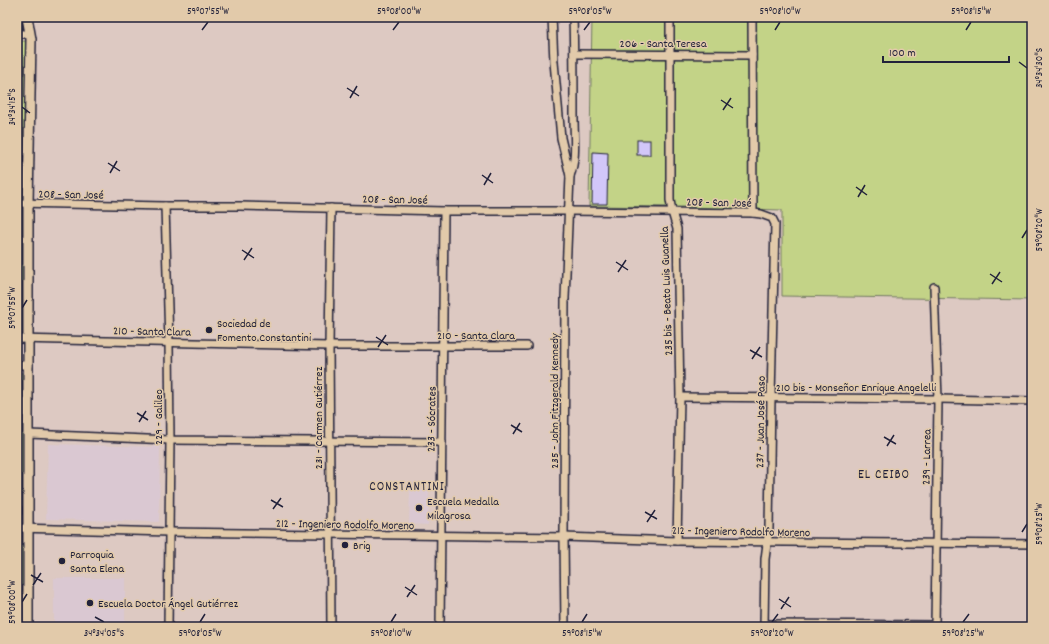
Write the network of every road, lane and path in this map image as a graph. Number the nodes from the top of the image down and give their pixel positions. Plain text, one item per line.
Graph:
1 (18, 17) edge
2 (27, 17) edge
3 (552, 17) edge
4 (573, 17) edge
5 (670, 17) edge
6 (752, 17) edge
7 (17, 30) edge
8 (17, 34) edge
9 (30, 34) junction
10 (574, 54) junction
11 (670, 54) junction
12 (752, 55) junction
13 (570, 176) junction
14 (17, 203) edge
15 (28, 204) junction
16 (165, 206) junction
17 (331, 208) junction
18 (444, 211) junction
19 (568, 211) junction
20 (672, 212) junction
21 (753, 213) junction
22 (772, 218) joint
23 (934, 287) dead end
24 (17, 339) edge
25 (29, 339) junction
26 (169, 343) junction
27 (329, 346) junction
28 (443, 346) junction
29 (528, 346) dead end
30 (17, 365) edge
31 (29, 365) junction
32 (680, 397) junction
33 (771, 398) junction
34 (938, 398) junction
35 (1032, 402) edge
36 (28, 434) junction
37 (170, 440) junction
38 (329, 441) junction
39 (442, 442) junction
40 (17, 528) edge
41 (28, 528) junction
42 (169, 532) junction
43 (330, 535) junction
44 (441, 536) junction
45 (564, 537) junction
46 (677, 541) junction
47 (766, 543) junction
48 (936, 543) junction
49 (1032, 544) edge
50 (764, 625) edge
51 (935, 626) edge
52 (28, 627) edge
53 (168, 627) edge
54 (331, 627) edge
55 (440, 627) edge
56 (565, 627) edge

1 - 7 street
2 - 9 street
3 - 13 street, 235 - John Fitzgerald Kennedy
4 - 10 street, 235 - John Fitzgerald Kennedy
5 - 11 street, 235 bis - Beato Luis Guanella
6 - 12 street
8 - 9 street
9 - 15 street
10 - 11 street, 206 - Santa Teresa
10 - 13 street, 235 - John Fitzgerald Kennedy
11 - 12 street, 206 - Santa Teresa
11 - 20 street, 235 bis - Beato Luis Guanella
12 - 21 street
13 - 19 street, 235 - John Fitzgerald Kennedy
14 - 15 street, 208 - San José
15 - 16 street, 208 - San José
15 - 25 street
16 - 17 street, 208 - San José
16 - 26 street, 229 - Galileo
17 - 18 street, 208 - San José
17 - 27 street, 231 - Carmen Gutiérrez
18 - 19 street, 208 - San José
18 - 28 street, 233 - Sócrates
19 - 20 street, 208 - San José
19 - 45 street, 235 - John Fitzgerald Kennedy
20 - 21 street, 208 - San José
20 - 32 street, 235 bis - Beato Luis Guanella
21 - 22 street, 208 - San José
22 - 33 street, 237 - Juan José Paso
23 - 34 street, 239 - Larrea
24 - 25 street, 210 - Santa Clara
25 - 26 street, 210 - Santa Clara
25 - 31 street
26 - 27 street, 210 - Santa Clara
26 - 37 street, 229 - Galileo
27 - 28 street, 210 - Santa Clara
27 - 38 street, 231 - Carmen Gutiérrez
28 - 29 street, 210 - Santa Clara
28 - 39 street, 233 - Sócrates
30 - 31 street
31 - 36 street
32 - 33 street, 210 bis - Monseñor Enrique Angelelli
32 - 46 street, 235 bis - Beato Luis Guanella
33 - 34 street, 210 bis - Monseñor Enrique Angelelli
33 - 47 street, 237 - Juan José Paso
34 - 35 street, 210 bis - Monseñor Enrique Angelelli
34 - 48 street, 239 - Larrea
36 - 37 street
36 - 41 street
37 - 38 street
37 - 42 street, 229 - Galileo
38 - 39 street
38 - 43 street, 231 - Carmen Gutiérrez
39 - 44 street, 233 - Sócrates
40 - 41 street, 212 - Ingeniero Rodolfo Moreno
41 - 42 street, 212 - Ingeniero Rodolfo Moreno
41 - 52 street
42 - 43 street, 212 - Ingeniero Rodolfo Moreno
42 - 53 street, 229 - Galileo
43 - 44 street, 212 - Ingeniero Rodolfo Moreno
43 - 54 street, 231 - Carmen Gutiérrez
44 - 45 street, 212 - Ingeniero Rodolfo Moreno
44 - 55 street, 233 - Sócrates
45 - 46 street, 212 - Ingeniero Rodolfo Moreno
45 - 56 street, 235 - John Fitzgerald Kennedy
46 - 47 street, 212 - Ingeniero Rodolfo Moreno
47 - 48 street, 212 - Ingeniero Rodolfo Moreno
47 - 50 street, 237 - Juan José Paso
48 - 49 street, 212 - Ingeniero Rodolfo Moreno
48 - 51 street, 239 - Larrea
50 - 51 street

